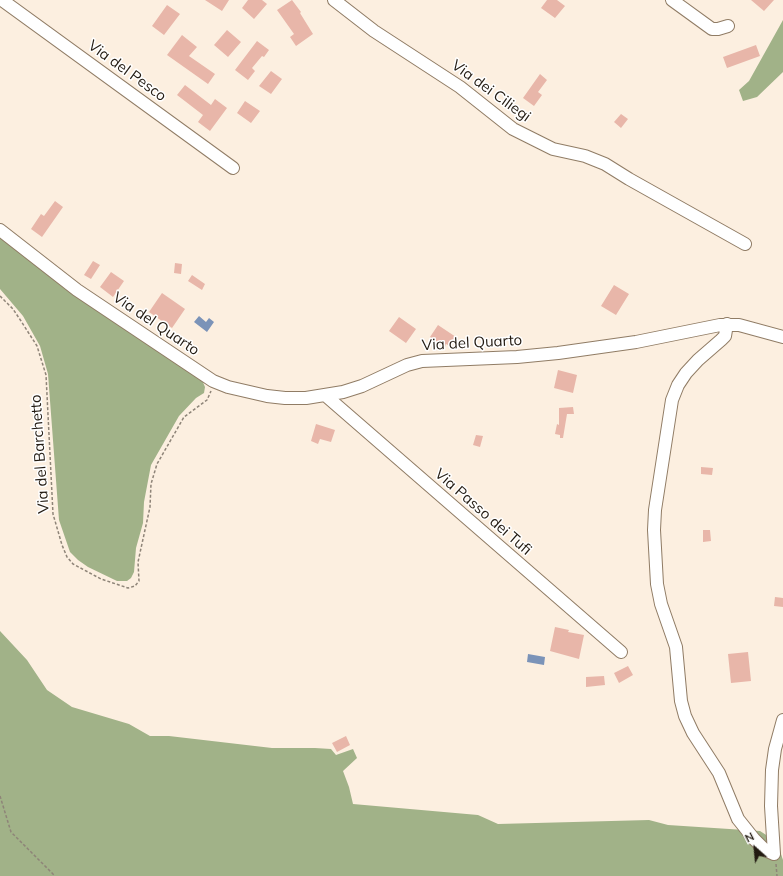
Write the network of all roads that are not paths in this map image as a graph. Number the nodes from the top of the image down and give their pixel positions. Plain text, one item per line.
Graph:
1 (2, 0) edge
2 (334, 0) edge
3 (672, 0) edge
4 (728, 26) dead end
5 (233, 168) dead end
6 (0, 230) edge
7 (745, 244) dead end
8 (727, 324) junction
9 (783, 337) edge
10 (325, 395) junction
11 (621, 652) dead end
12 (783, 720) edge

1 - 5 street, Via del Pesco
2 - 7 street, Via dei Ciliegi
3 - 4 street
6 - 10 street, Via del Quarto
8 - 9 street, Via del Quarto
8 - 10 street, Via del Quarto
8 - 12 street
10 - 11 street, Via Passo dei Tufi

